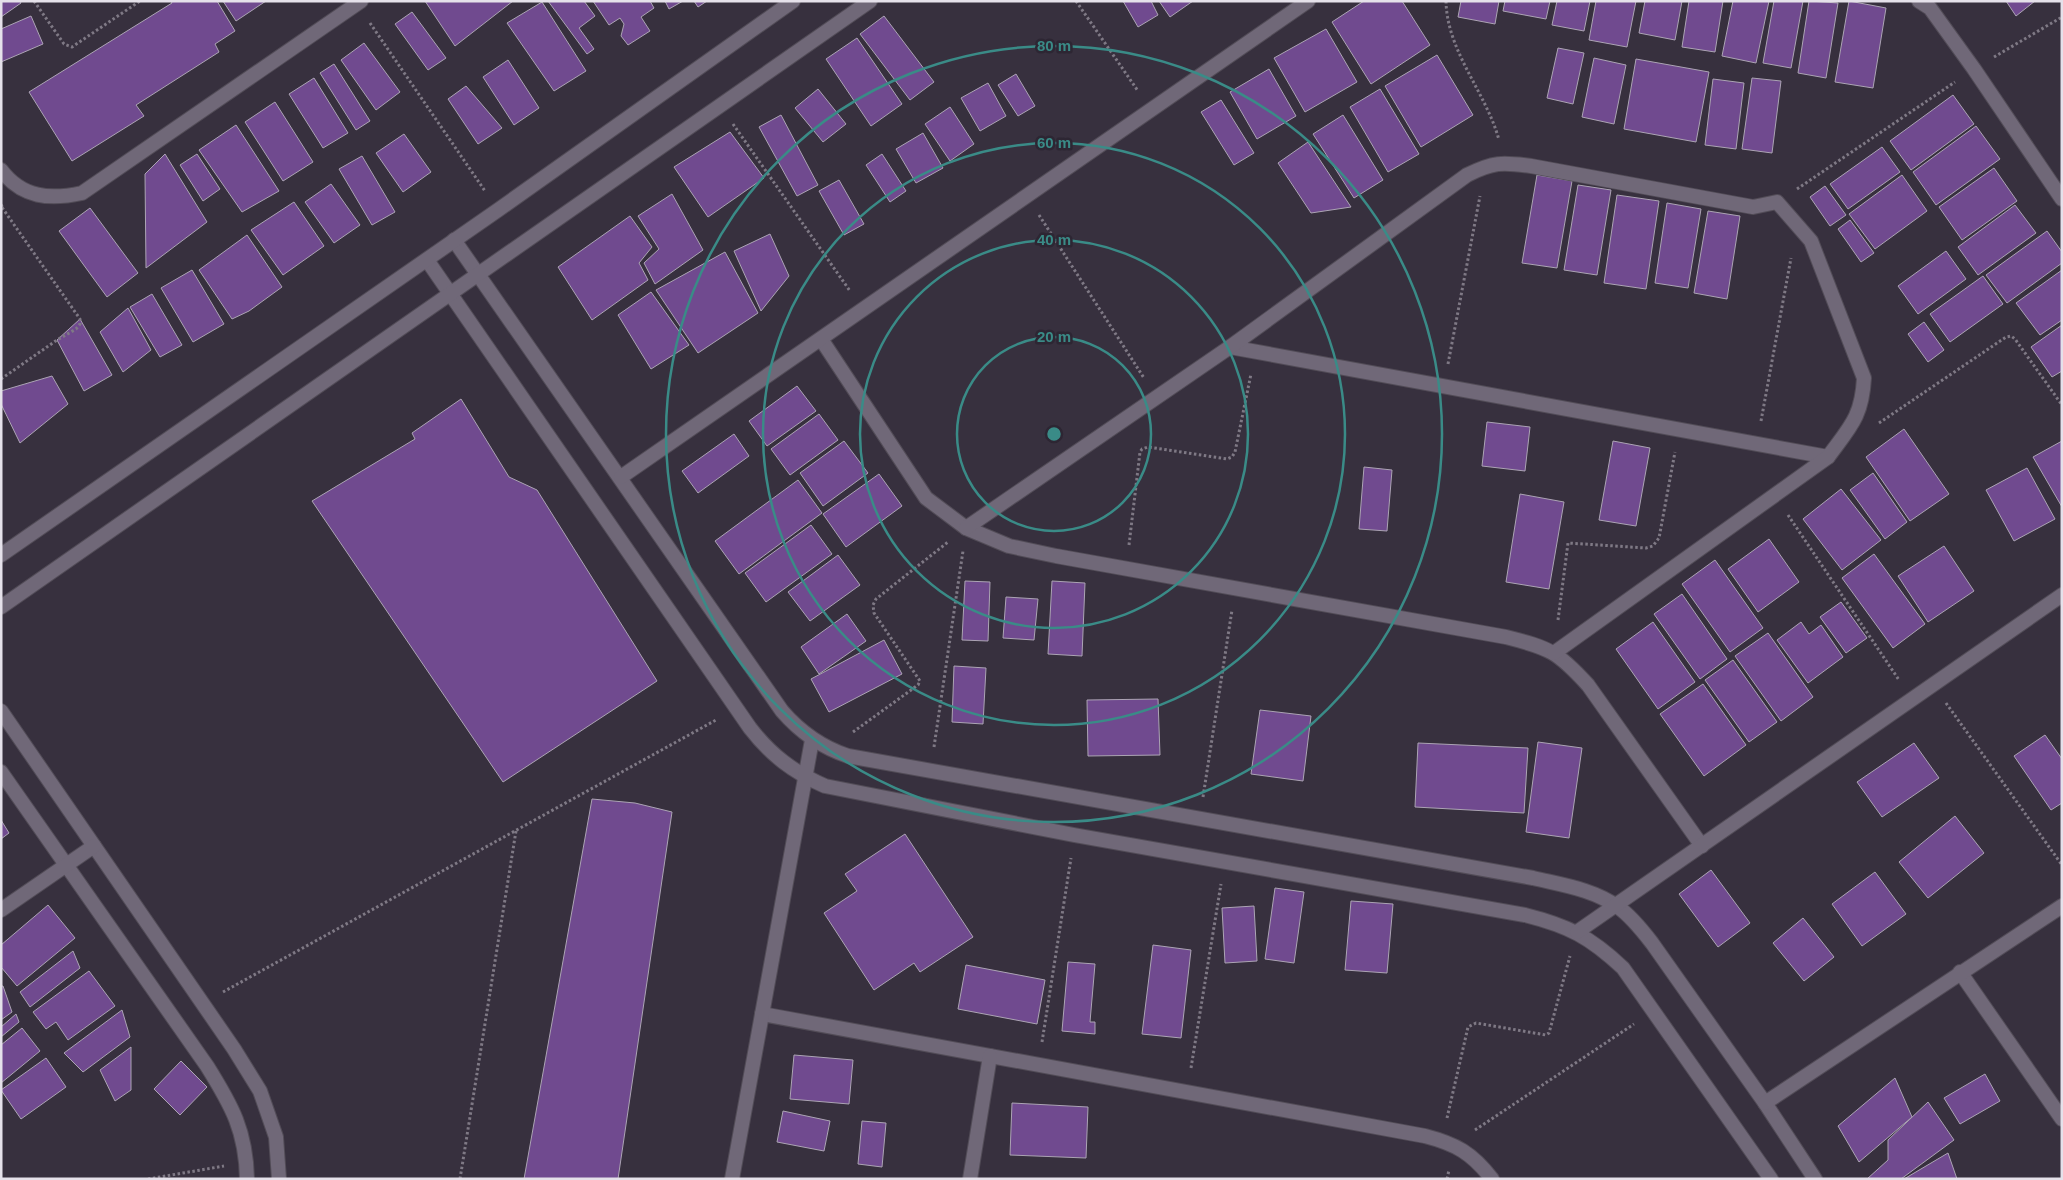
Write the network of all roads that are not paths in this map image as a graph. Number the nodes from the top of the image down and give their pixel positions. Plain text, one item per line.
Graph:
1 (793, 1) edge
2 (870, 1) edge
3 (1308, 1) edge
4 (1919, 1) edge
5 (359, 3) edge
6 (1, 170) edge
7 (2062, 199) edge
8 (454, 240) junction
9 (427, 260) junction
10 (479, 274) junction
11 (450, 294) junction
12 (821, 339) junction
13 (1230, 347) junction
14 (1828, 457) junction
15 (621, 478) junction
16 (966, 528) junction
17 (1, 555) edge
18 (2062, 595) edge
19 (1, 607) edge
20 (1554, 653) junction
21 (1, 712) edge
22 (812, 740) junction
23 (1, 772) edge
24 (806, 778) junction
25 (94, 846) junction
26 (1702, 846) junction
27 (66, 865) junction
28 (1617, 906) junction
29 (2062, 906) edge
30 (1, 910) edge
31 (1577, 932) junction
32 (1960, 972) junction
33 (762, 1014) junction
34 (990, 1056) junction
35 (1764, 1102) junction
36 (2062, 1119) edge
37 (247, 1179) edge
38 (280, 1179) edge
39 (732, 1179) edge
40 (970, 1179) edge
41 (1492, 1179) edge
42 (1771, 1179) edge
43 (1815, 1179) edge

1 - 8 street
2 - 10 street
3 - 12 street
4 - 7 street
5 - 6 street
8 - 9 street
8 - 10 street
9 - 11 street
9 - 17 street
10 - 11 street
10 - 15 street
11 - 19 street
11 - 24 street
12 - 15 street
12 - 16 street
13 - 14 street
13 - 14 street
13 - 16 street
14 - 20 street
15 - 22 street
16 - 20 street
18 - 26 street
20 - 26 street
21 - 25 street
22 - 24 street
22 - 28 street
23 - 27 street
24 - 31 street
24 - 33 street
25 - 27 street
25 - 38 street
26 - 28 street
27 - 30 street
27 - 37 street
28 - 31 street
28 - 35 street
29 - 32 street
31 - 42 street
32 - 35 street
32 - 36 street
33 - 34 street
33 - 39 street
34 - 40 street
34 - 41 street
35 - 43 street

